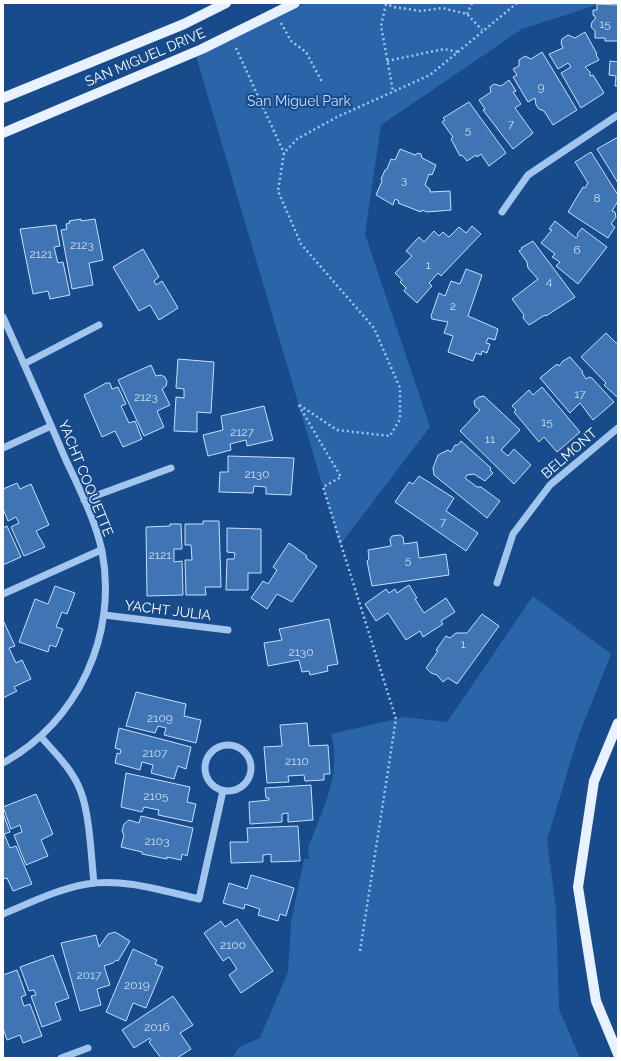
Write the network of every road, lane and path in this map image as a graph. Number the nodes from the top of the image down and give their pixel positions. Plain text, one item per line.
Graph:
1 (226, 3) edge
2 (296, 3) edge
3 (385, 3) edge
4 (472, 3) edge
5 (517, 3) edge
6 (276, 13) junction
7 (467, 14) junction
8 (482, 30) junction
9 (230, 35) junction
10 (458, 52) junction
11 (387, 61) junction
12 (322, 82) dead end
13 (394, 91) junction
14 (3, 98) edge
15 (618, 115) edge
16 (3, 133) edge
17 (284, 153) junction
18 (502, 212) dead end
19 (3, 317) edge
20 (99, 325) dead end
21 (24, 364) junction
22 (51, 426) junction
23 (618, 428) edge
24 (3, 448) edge
25 (171, 468) dead end
26 (84, 500) junction
27 (101, 550) junction
28 (497, 583) dead end
29 (3, 594) edge
30 (104, 615) junction
31 (228, 630) dead end
32 (618, 723) edge
33 (41, 737) junction
34 (3, 763) edge
35 (223, 791) junction
36 (94, 883) junction
37 (3, 914) edge
38 (360, 951) dead end
39 (88, 1048) dead end
40 (618, 1054) edge
41 (61, 1058) edge

1 - 14 main road, SAN MIGUEL DRIVE
2 - 6 main road, SAN MIGUEL DRIVE
3 - 7 path
3 - 11 path
4 - 7 path
5 - 8 path
6 - 9 main road, SAN MIGUEL DRIVE
6 - 12 path
7 - 8 path
8 - 10 path
9 - 16 main road, SAN MIGUEL DRIVE
9 - 17 path
10 - 11 path
10 - 13 path
11 - 13 path
13 - 17 path
15 - 18 street
17 - 38 path
19 - 21 street, YACHT COQUETTE
20 - 21 street
21 - 22 street, YACHT COQUETTE
22 - 24 street
22 - 26 street, YACHT COQUETTE
23 - 28 street, BELMONT
25 - 26 street
26 - 27 street, YACHT COQUETTE
27 - 29 street
27 - 30 street, YACHT COQUETTE
30 - 31 street, YACHT JULIA
30 - 33 street, YACHT COQUETTE
32 - 40 main road
33 - 34 street, YACHT COQUETTE
33 - 36 street
35 - 35 street
35 - 36 street
36 - 37 street
39 - 41 street

